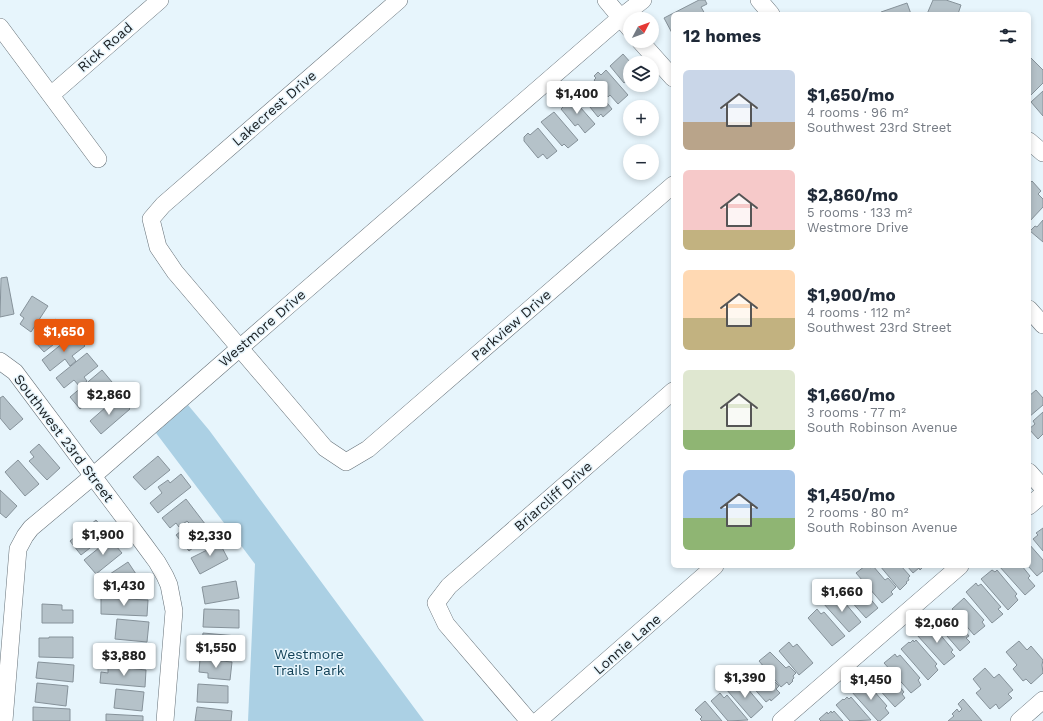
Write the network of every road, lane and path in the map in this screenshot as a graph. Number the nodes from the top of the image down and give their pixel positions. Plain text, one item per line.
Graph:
1 (160, 0) edge
2 (399, 0) edge
3 (606, 0) edge
4 (643, 0) edge
5 (759, 0) edge
6 (634, 12) edge
7 (769, 12) edge
8 (623, 21) edge
9 (623, 26) edge
10 (0, 27) edge
11 (646, 48) edge
12 (671, 76) edge
13 (51, 95) junction
14 (1031, 143) edge
15 (1043, 153) edge
16 (98, 158) dead end
17 (671, 187) edge
18 (239, 348) junction
19 (0, 361) edge
20 (671, 393) edge
21 (1031, 474) edge
22 (93, 476) junction
23 (1043, 488) edge
24 (1043, 494) edge
25 (1031, 504) edge
26 (713, 568) edge
27 (958, 568) edge
28 (1043, 700) edge
29 (4, 721) edge
30 (165, 721) edge
31 (529, 721) edge
32 (538, 721) edge
33 (781, 721) edge
34 (1019, 721) edge

1 - 13 street, Rick Road
2 - 18 street, Lakecrest Drive
3 - 8 street
4 - 6 street, Westmore Drive
5 - 7 street
9 - 18 street, Westmore Drive
10 - 13 street
11 - 12 street
13 - 16 street
14 - 15 street
17 - 18 street, Parkview Drive
18 - 22 street, Westmore Drive
19 - 22 street, Southwest 23rd Street
20 - 31 street, Briarcliff Drive
21 - 23 street
22 - 29 street, Westmore Drive
22 - 30 street, Southwest 23rd Street
24 - 25 street
26 - 32 street, Lonnie Lane
27 - 33 street
28 - 34 street

